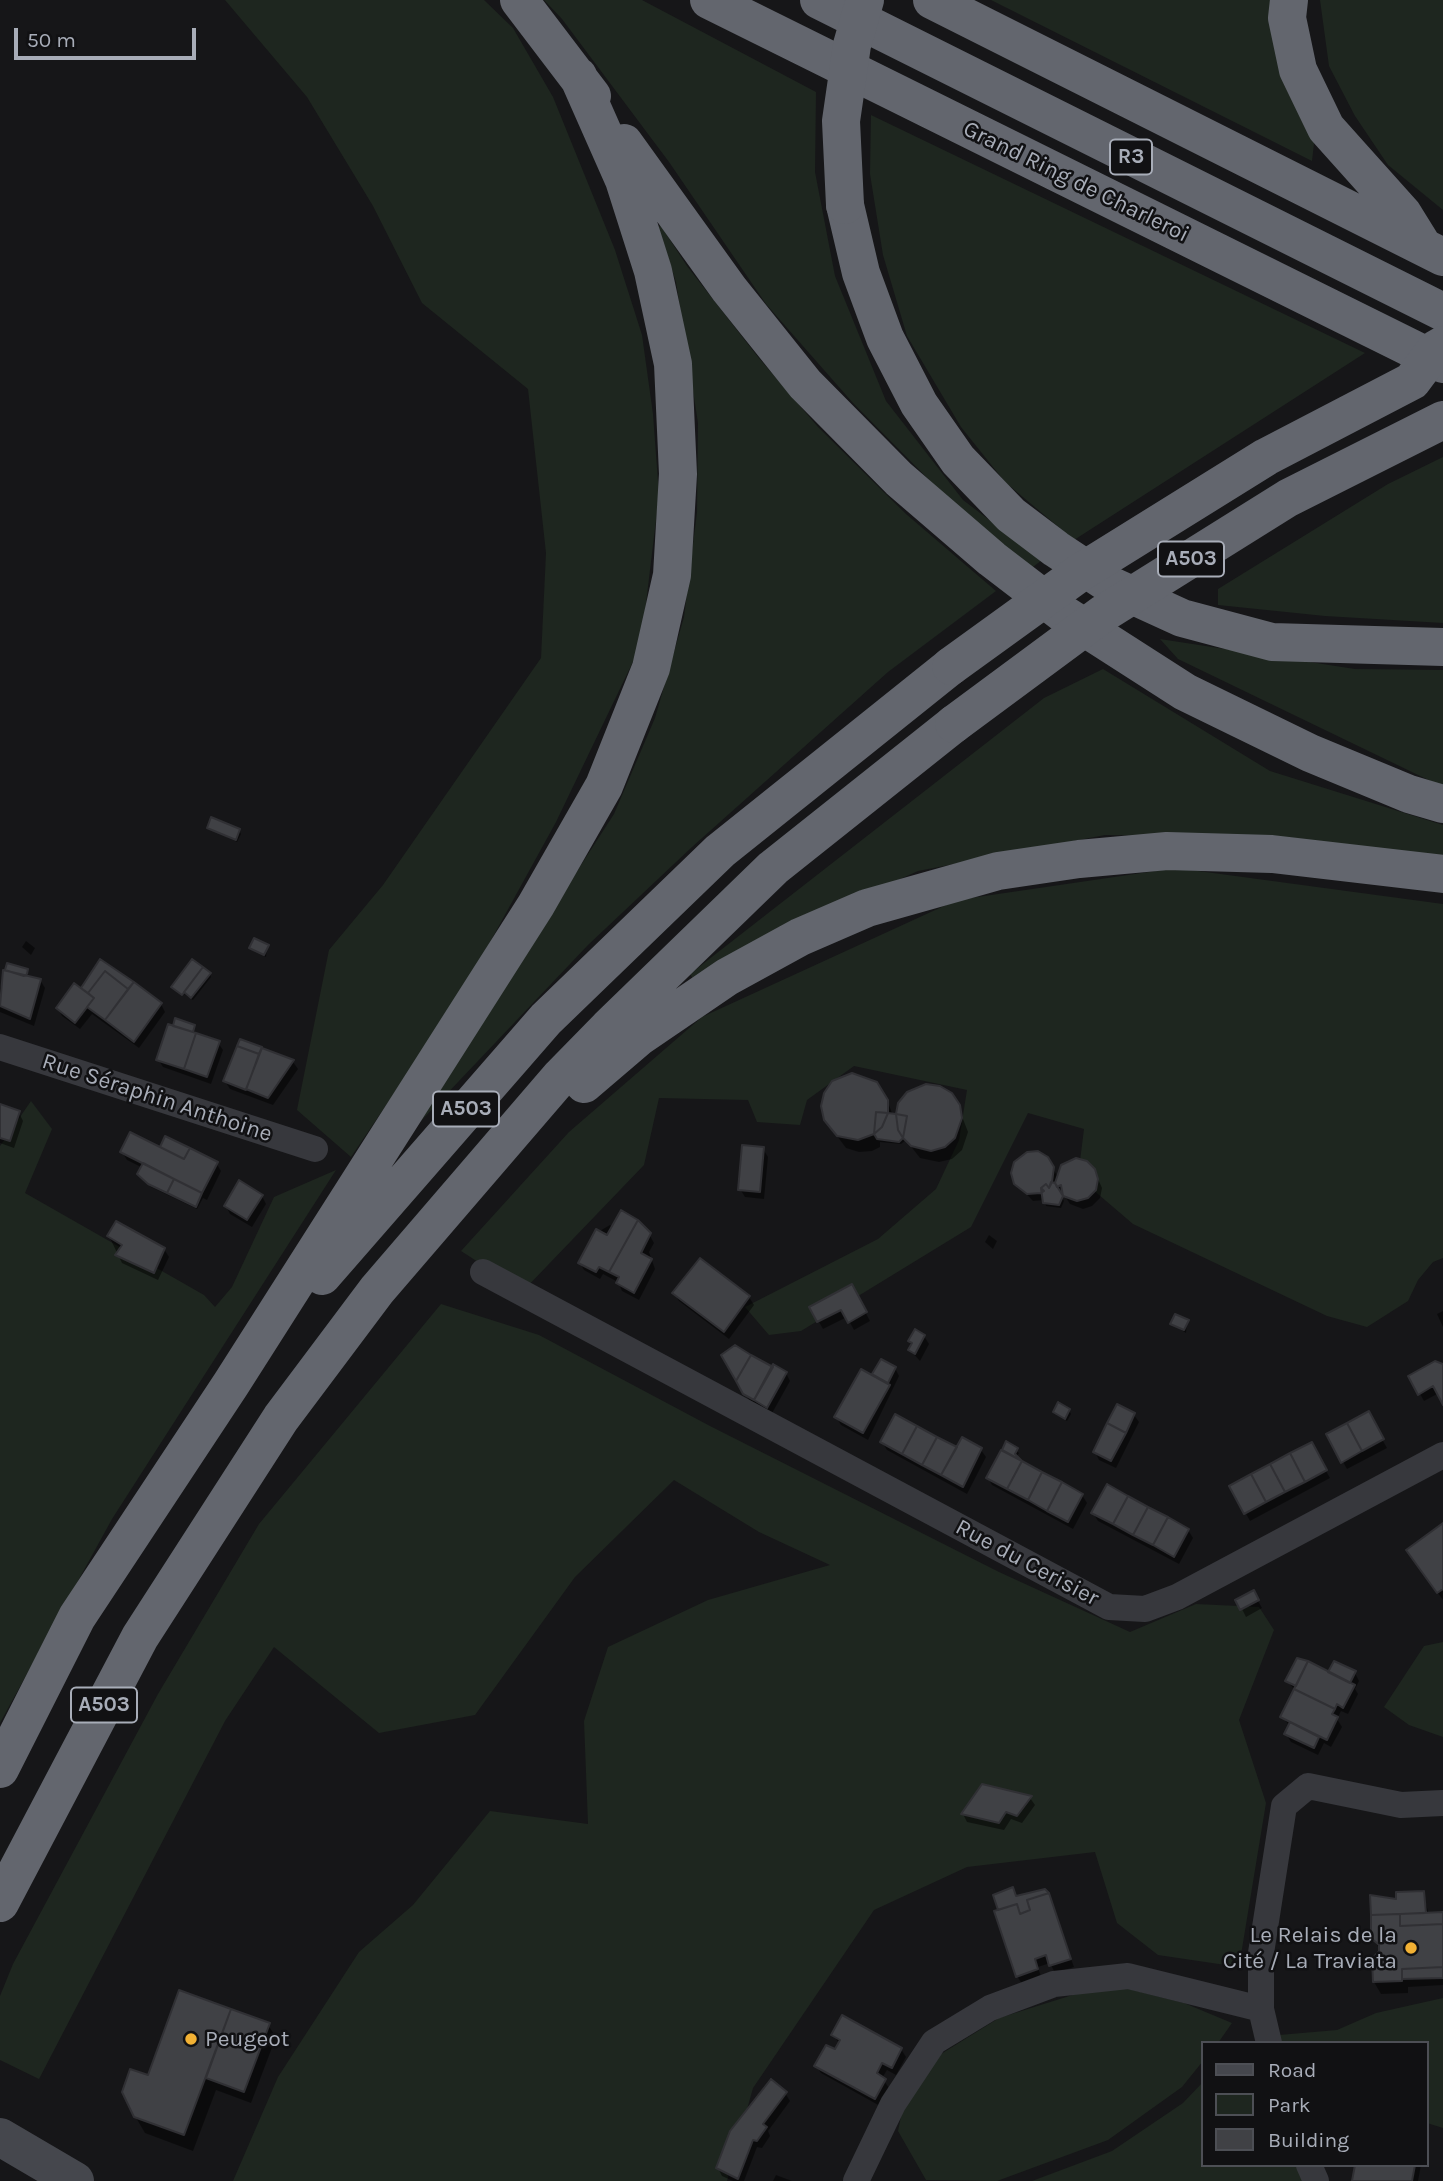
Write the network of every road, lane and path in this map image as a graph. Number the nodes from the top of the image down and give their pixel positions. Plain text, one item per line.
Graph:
1 (519, 0) edge
2 (709, 0) edge
3 (819, 0) edge
4 (865, 0) edge
5 (932, 0) edge
6 (1289, 0) edge
7 (578, 76) junction
8 (1433, 252) edge
9 (1443, 312) edge
10 (1443, 345) edge
11 (1433, 370) edge
12 (1443, 420) edge
13 (1443, 647) edge
14 (1443, 804) edge
15 (1443, 874) edge
16 (0, 1046) edge
17 (530, 1114) junction
18 (314, 1149) dead end
19 (484, 1272) dead end
20 (230, 1384) junction
21 (1443, 1455) edge
22 (0, 1769) edge
23 (1443, 1803) edge
24 (0, 1903) edge
25 (1261, 2009) junction
26 (1269, 2041) edge
27 (0, 2137) edge
28 (0, 2163) edge
29 (50, 2181) edge
30 (75, 2181) edge
31 (856, 2181) edge

1 - 7 highway
2 - 11 highway, Grand Ring de Charleroi / R3
3 - 9 highway, Grand Ring de Charleroi / R3
4 - 13 highway, bridge
5 - 8 highway
6 - 8 highway
7 - 14 highway
7 - 20 highway
10 - 11 highway, bridge
11 - 20 highway, A503, bridge
12 - 17 highway, A503, bridge
15 - 17 highway
16 - 18 street, Rue Séraphin Anthoine
17 - 24 highway, A503
19 - 21 street, Rue du Cerisier
20 - 22 highway, A503
23 - 25 street
25 - 26 street
25 - 31 street
27 - 30 main road
28 - 29 main road

